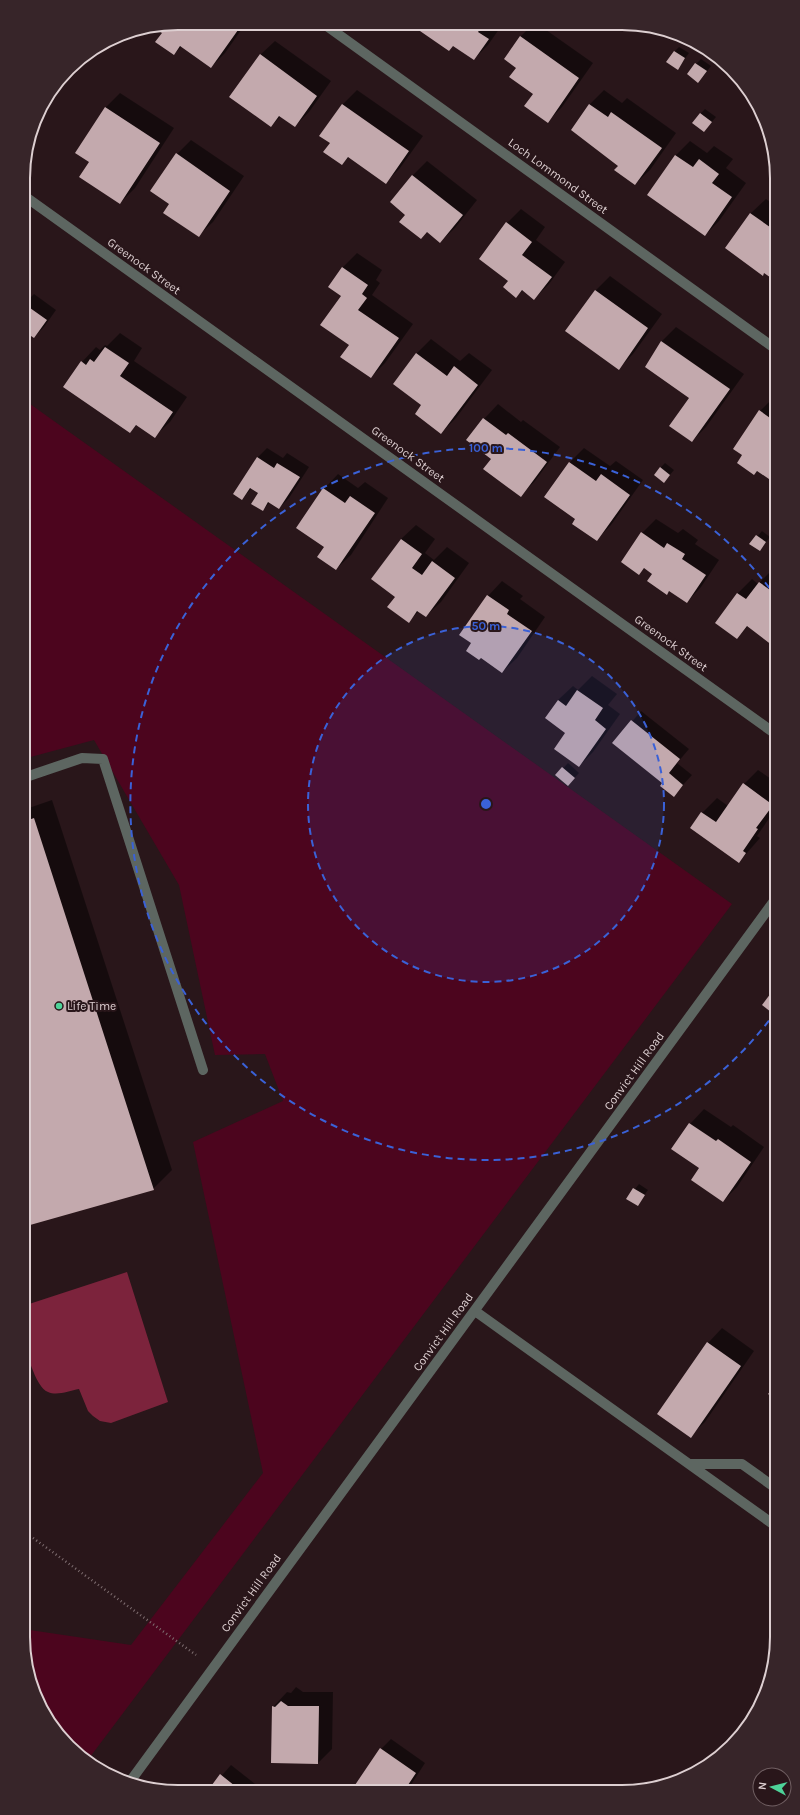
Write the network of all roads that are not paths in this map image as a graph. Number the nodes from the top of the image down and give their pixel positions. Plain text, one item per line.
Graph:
1 (332, 30) edge
2 (30, 200) edge
3 (770, 345) edge
4 (770, 730) edge
5 (30, 776) edge
6 (770, 907) edge
7 (203, 1070) dead end
8 (475, 1311) junction
9 (689, 1464) junction
10 (770, 1484) edge
11 (770, 1522) edge
12 (133, 1778) edge

1 - 3 street, Loch Lommond Street
2 - 4 street, Greenock Street
5 - 7 street
6 - 8 street, Convict Hill Road
8 - 9 street
8 - 12 street, Convict Hill Road
9 - 10 street
9 - 11 street

